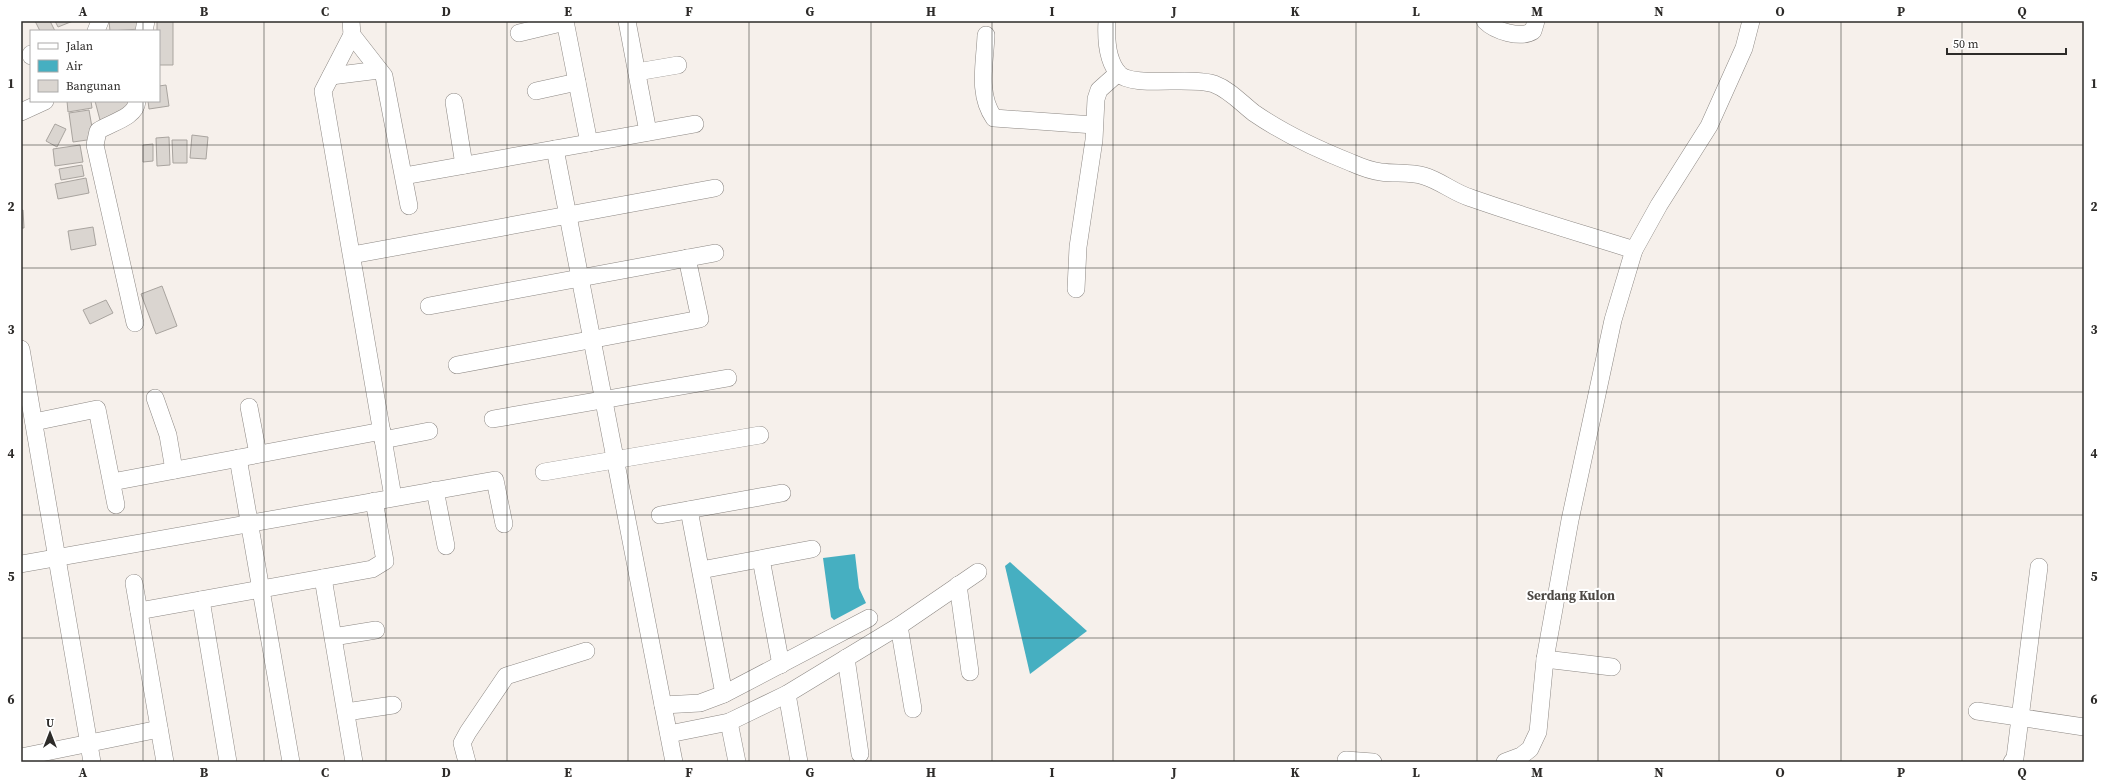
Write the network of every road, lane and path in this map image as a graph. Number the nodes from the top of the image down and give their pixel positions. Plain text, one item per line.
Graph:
1 (565, 21) edge
2 (628, 21) edge
3 (1107, 21) edge
4 (1485, 21) edge
5 (1536, 21) edge
6 (1751, 21) edge
7 (351, 28) edge
8 (518, 33) dead end
9 (986, 35) dead end
10 (678, 65) dead end
11 (379, 70) junction
12 (637, 72) junction
13 (1118, 73) junction
14 (331, 76) junction
15 (577, 82) junction
16 (536, 90) dead end
17 (43, 102) edge
18 (137, 102) edge
19 (454, 102) dead end
20 (21, 112) edge
21 (695, 124) dead end
22 (1094, 125) junction
23 (648, 132) junction
24 (589, 143) junction
25 (555, 149) junction
26 (464, 165) junction
27 (404, 176) junction
28 (715, 188) dead end
29 (409, 206) dead end
30 (568, 215) junction
31 (1634, 250) junction
32 (715, 253) dead end
33 (352, 255) junction
34 (688, 258) junction
35 (580, 278) junction
36 (1076, 289) dead end
37 (429, 306) dead end
38 (135, 323) dead end
39 (592, 340) junction
40 (21, 348) edge
41 (457, 364) dead end
42 (728, 378) dead end
43 (155, 398) dead end
44 (604, 399) junction
45 (249, 407) dead end
46 (492, 419) dead end
47 (34, 422) junction
48 (429, 431) dead end
49 (383, 435) junction
50 (760, 435) dead end
51 (258, 454) junction
52 (238, 458) junction
53 (615, 460) junction
54 (174, 470) junction
55 (544, 472) dead end
56 (112, 482) junction
57 (435, 490) junction
58 (782, 493) dead end
59 (393, 498) junction
60 (374, 501) junction
61 (116, 505) dead end
62 (689, 510) junction
63 (660, 515) dead end
64 (249, 523) junction
65 (504, 524) dead end
66 (446, 546) dead end
67 (812, 549) dead end
68 (57, 558) junction
69 (761, 559) junction
70 (21, 564) edge
71 (2039, 567) dead end
72 (701, 570) junction
73 (978, 572) dead end
74 (323, 578) junction
75 (134, 583) dead end
76 (958, 585) junction
77 (261, 589) junction
78 (200, 600) junction
79 (139, 611) junction
80 (869, 618) dead end
81 (899, 626) junction
82 (376, 630) dead end
83 (333, 637) junction
84 (586, 651) dead end
85 (846, 658) junction
86 (1545, 659) junction
87 (781, 664) junction
88 (1612, 667) dead end
89 (970, 672) dead end
90 (724, 694) junction
91 (788, 694) junction
92 (393, 705) dead end
93 (663, 705) junction
94 (913, 709) dead end
95 (1976, 711) dead end
96 (346, 712) junction
97 (2020, 718) junction
98 (729, 722) junction
99 (2084, 727) edge
100 (159, 729) junction
101 (669, 734) junction
102 (89, 743) junction
103 (860, 754) dead end
104 (22, 755) edge
105 (1346, 760) dead end
106 (1511, 761) edge
107 (2015, 761) edge
108 (92, 762) edge
109 (165, 762) edge
110 (228, 762) edge
111 (291, 762) edge
112 (354, 762) edge
113 (467, 762) edge
114 (674, 762) edge
115 (737, 762) edge
116 (800, 762) edge
117 (1373, 762) edge

1 - 8 street
1 - 15 street
2 - 12 street
3 - 13 street
4 - 5 street
6 - 31 street
7 - 11 street
7 - 14 street
9 - 22 street
10 - 12 street
11 - 14 street
11 - 27 street
12 - 23 street
13 - 22 street
13 - 31 street
14 - 33 street
15 - 16 street
15 - 24 street
17 - 20 street
18 - 38 street
19 - 26 street
21 - 23 street
22 - 36 street
23 - 24 street
24 - 25 street
25 - 26 street
25 - 30 street
26 - 27 street
27 - 29 street
28 - 30 street
30 - 33 street
30 - 35 street
31 - 86 street
32 - 34 street
33 - 49 street
34 - 35 street
34 - 39 street
35 - 37 street
35 - 39 street
39 - 41 street
39 - 44 street
40 - 47 street
42 - 44 street
43 - 54 street
44 - 46 street
44 - 53 street
45 - 51 street
47 - 56 street
47 - 68 street
48 - 49 street
49 - 51 street
49 - 59 street
50 - 53 street
51 - 52 street
52 - 54 street
52 - 64 street
53 - 55 street
53 - 93 street
54 - 56 street
56 - 61 street
57 - 59 street
57 - 65 street
57 - 66 street
58 - 62 street
59 - 60 street
60 - 64 street
60 - 74 street
62 - 63 street
62 - 72 street
64 - 68 street
64 - 77 street
67 - 69 street
68 - 70 street
68 - 102 street
69 - 72 street
69 - 87 street
71 - 97 street
72 - 90 street
73 - 76 street
74 - 77 street
74 - 83 street
75 - 79 street
76 - 81 street
76 - 89 street
77 - 78 street
77 - 111 street
78 - 79 street
78 - 110 street
79 - 100 street
80 - 87 street
81 - 85 street
81 - 94 street
82 - 83 street
83 - 96 street
84 - 113 street
85 - 91 street
85 - 103 street
86 - 88 street
86 - 106 street
87 - 90 street
90 - 93 street
91 - 98 street
91 - 116 street
92 - 96 street
93 - 101 street
95 - 97 street
96 - 112 street
97 - 99 street
97 - 107 street
98 - 101 street
98 - 115 street
100 - 102 street
100 - 109 street
101 - 114 street
102 - 104 street
102 - 108 street
105 - 117 street

